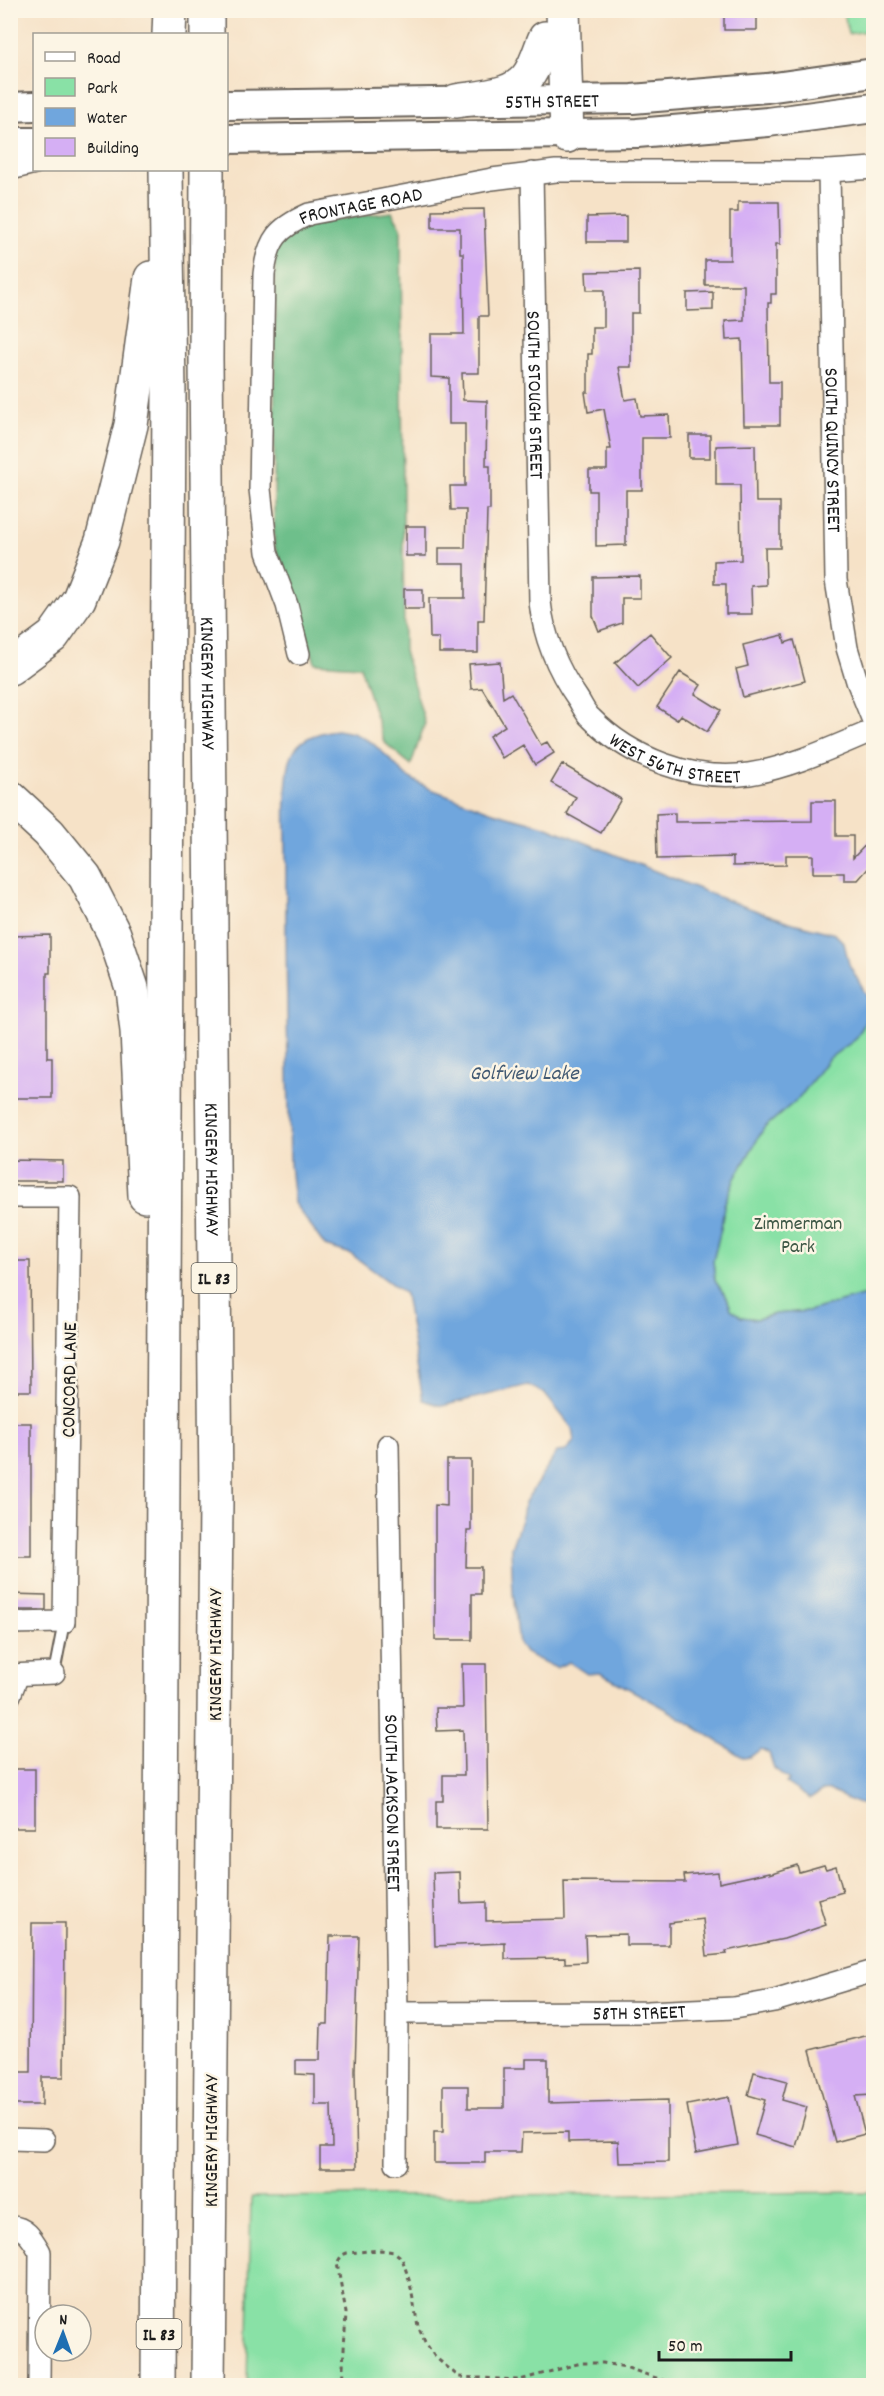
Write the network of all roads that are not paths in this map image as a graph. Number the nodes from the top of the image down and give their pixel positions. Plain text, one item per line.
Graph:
1 (170, 10) edge
2 (563, 10) edge
3 (544, 24) edge
4 (169, 33) edge
5 (873, 73) edge
6 (456, 101) junction
7 (556, 101) junction
8 (228, 105) edge
9 (33, 106) edge
10 (10, 107) edge
11 (873, 108) edge
12 (557, 136) junction
13 (228, 139) edge
14 (10, 142) edge
15 (33, 142) edge
16 (33, 157) edge
17 (10, 163) edge
18 (873, 168) edge
19 (166, 171) edge
20 (166, 171) edge
21 (207, 171) edge
22 (830, 171) junction
23 (532, 173) junction
24 (542, 616) joint
25 (298, 654) dead end
26 (10, 668) edge
27 (873, 723) edge
28 (873, 730) edge
29 (10, 797) edge
30 (10, 1197) edge
31 (388, 1445) dead end
32 (165, 1502) junction
33 (64, 1622) junction
34 (10, 1623) edge
35 (54, 1673) joint
36 (14, 1675) edge
37 (10, 1695) edge
38 (873, 1971) edge
39 (397, 2013) junction
40 (10, 2139) edge
41 (44, 2140) dead end
42 (396, 2163) dead end
43 (10, 2227) edge
44 (39, 2385) edge
45 (159, 2385) edge
46 (208, 2385) edge

1 - 4 highway
2 - 7 highway
3 - 6 highway
3 - 7 highway
5 - 7 main road, 55TH STREET
6 - 7 main road, 55TH STREET
6 - 8 main road, 55TH STREET
7 - 12 highway
9 - 10 main road
11 - 12 main road, 55TH STREET
12 - 13 main road, 55TH STREET
14 - 15 main road
16 - 17 highway
18 - 22 street, FRONTAGE ROAD
19 - 26 highway
20 - 32 highway, KINGERY HIGHWAY / IL 83
21 - 46 highway, KINGERY HIGHWAY / IL 83
22 - 23 street, FRONTAGE ROAD
22 - 27 street, SOUTH QUINCY STREET
23 - 24 street, SOUTH STOUGH STREET
23 - 25 street, FRONTAGE ROAD
24 - 28 street, WEST 56TH STREET
29 - 32 highway
30 - 33 street, CONCORD LANE
31 - 39 street, SOUTH JACKSON STREET
32 - 45 highway, KINGERY HIGHWAY / IL 83
33 - 34 street
33 - 35 lane
35 - 36 street
36 - 37 street
38 - 39 street, 58TH STREET
39 - 42 street, SOUTH JACKSON STREET
40 - 41 street
43 - 44 street

